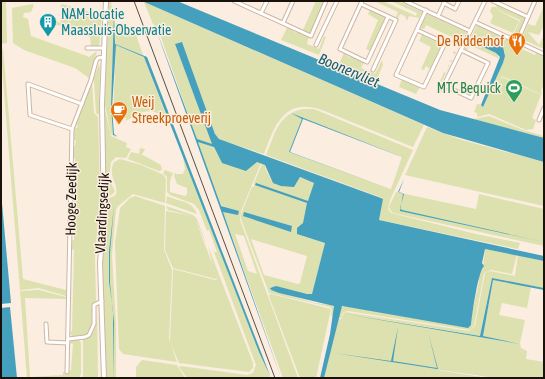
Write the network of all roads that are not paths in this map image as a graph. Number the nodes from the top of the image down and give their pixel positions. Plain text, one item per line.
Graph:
1 (106, 1) edge
2 (236, 1) edge
3 (267, 1) edge
4 (293, 1) edge
5 (326, 1) edge
6 (337, 1) edge
7 (405, 1) edge
8 (459, 1) edge
9 (485, 1) edge
10 (493, 1) edge
11 (535, 1) edge
12 (361, 2) edge
13 (410, 2) edge
14 (444, 2) edge
15 (426, 10) junction
16 (261, 13) junction
17 (388, 16) junction
18 (438, 16) junction
19 (528, 17) junction
20 (475, 22) junction
21 (283, 23) junction
22 (417, 30) junction
23 (470, 31) junction
24 (517, 42) junction
25 (316, 45) dead end
26 (88, 48) dead end
27 (104, 48) junction
28 (461, 50) junction
29 (544, 54) edge
30 (104, 59) junction
31 (373, 70) dead end
32 (82, 104) junction
33 (544, 108) edge
34 (543, 114) edge
35 (539, 120) dead end
36 (72, 128) junction
37 (102, 303) junction
38 (46, 324) dead end
39 (68, 338) junction
40 (68, 343) junction
41 (67, 372) dead end
42 (104, 378) edge

1 - 27 street, Vlaardingsedijk
2 - 16 street
3 - 16 street
4 - 21 street
5 - 21 street
6 - 25 street
7 - 13 street
8 - 14 street
9 - 20 street
10 - 19 street
11 - 19 street
12 - 17 street
12 - 17 street
13 - 15 street
14 - 18 street
15 - 18 street
15 - 22 street
16 - 21 street
17 - 31 street
18 - 23 street
19 - 24 street
20 - 23 street
20 - 24 street
22 - 22 street
23 - 28 street
24 - 29 street
26 - 27 street
27 - 30 street, Vlaardingsedijk
28 - 28 street
30 - 32 street, Hooge Zeedijk
30 - 37 street, Vlaardingsedijk
32 - 36 street, Hooge Zeedijk
32 - 36 street
33 - 34 street
34 - 35 street
36 - 39 street, Hooge Zeedijk
37 - 39 street
37 - 42 street, Vlaardingsedijk
38 - 40 street
39 - 40 street, Hooge Zeedijk
40 - 41 street, Hooge Zeedijk

